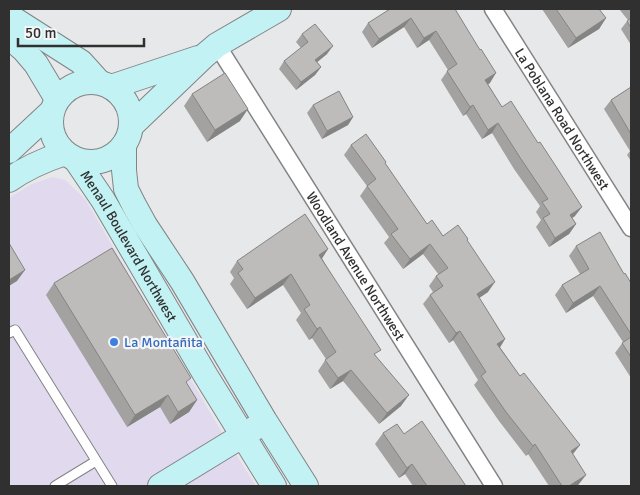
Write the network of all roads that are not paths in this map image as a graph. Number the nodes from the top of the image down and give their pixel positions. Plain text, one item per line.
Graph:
1 (493, 9) edge
2 (276, 10) edge
3 (9, 16) edge
4 (9, 37) edge
5 (211, 51) junction
6 (105, 85) junction
7 (55, 105) junction
8 (127, 135) junction
9 (9, 151) edge
10 (71, 156) junction
11 (9, 180) edge
12 (631, 228) edge
13 (9, 333) edge
14 (265, 422) junction
15 (242, 435) junction
16 (96, 461) junction
17 (55, 486) edge
18 (112, 486) edge
19 (160, 486) edge
20 (274, 486) edge
21 (306, 486) edge
22 (494, 486) edge

1 - 12 street, La Poblana Road Northwest
2 - 5 main road
3 - 6 main road
4 - 7 main road
5 - 6 main road
5 - 8 main road
5 - 22 street, Woodland Avenue Northwest
6 - 7 main road
6 - 8 main road
7 - 9 main road
7 - 10 main road
8 - 10 main road
8 - 14 main road
10 - 11 main road
10 - 15 main road, Menaul Boulevard Northwest
13 - 16 lane
14 - 15 main road
14 - 21 main road
15 - 19 main road
15 - 20 main road, Menaul Boulevard Northwest
16 - 17 lane
16 - 18 lane

